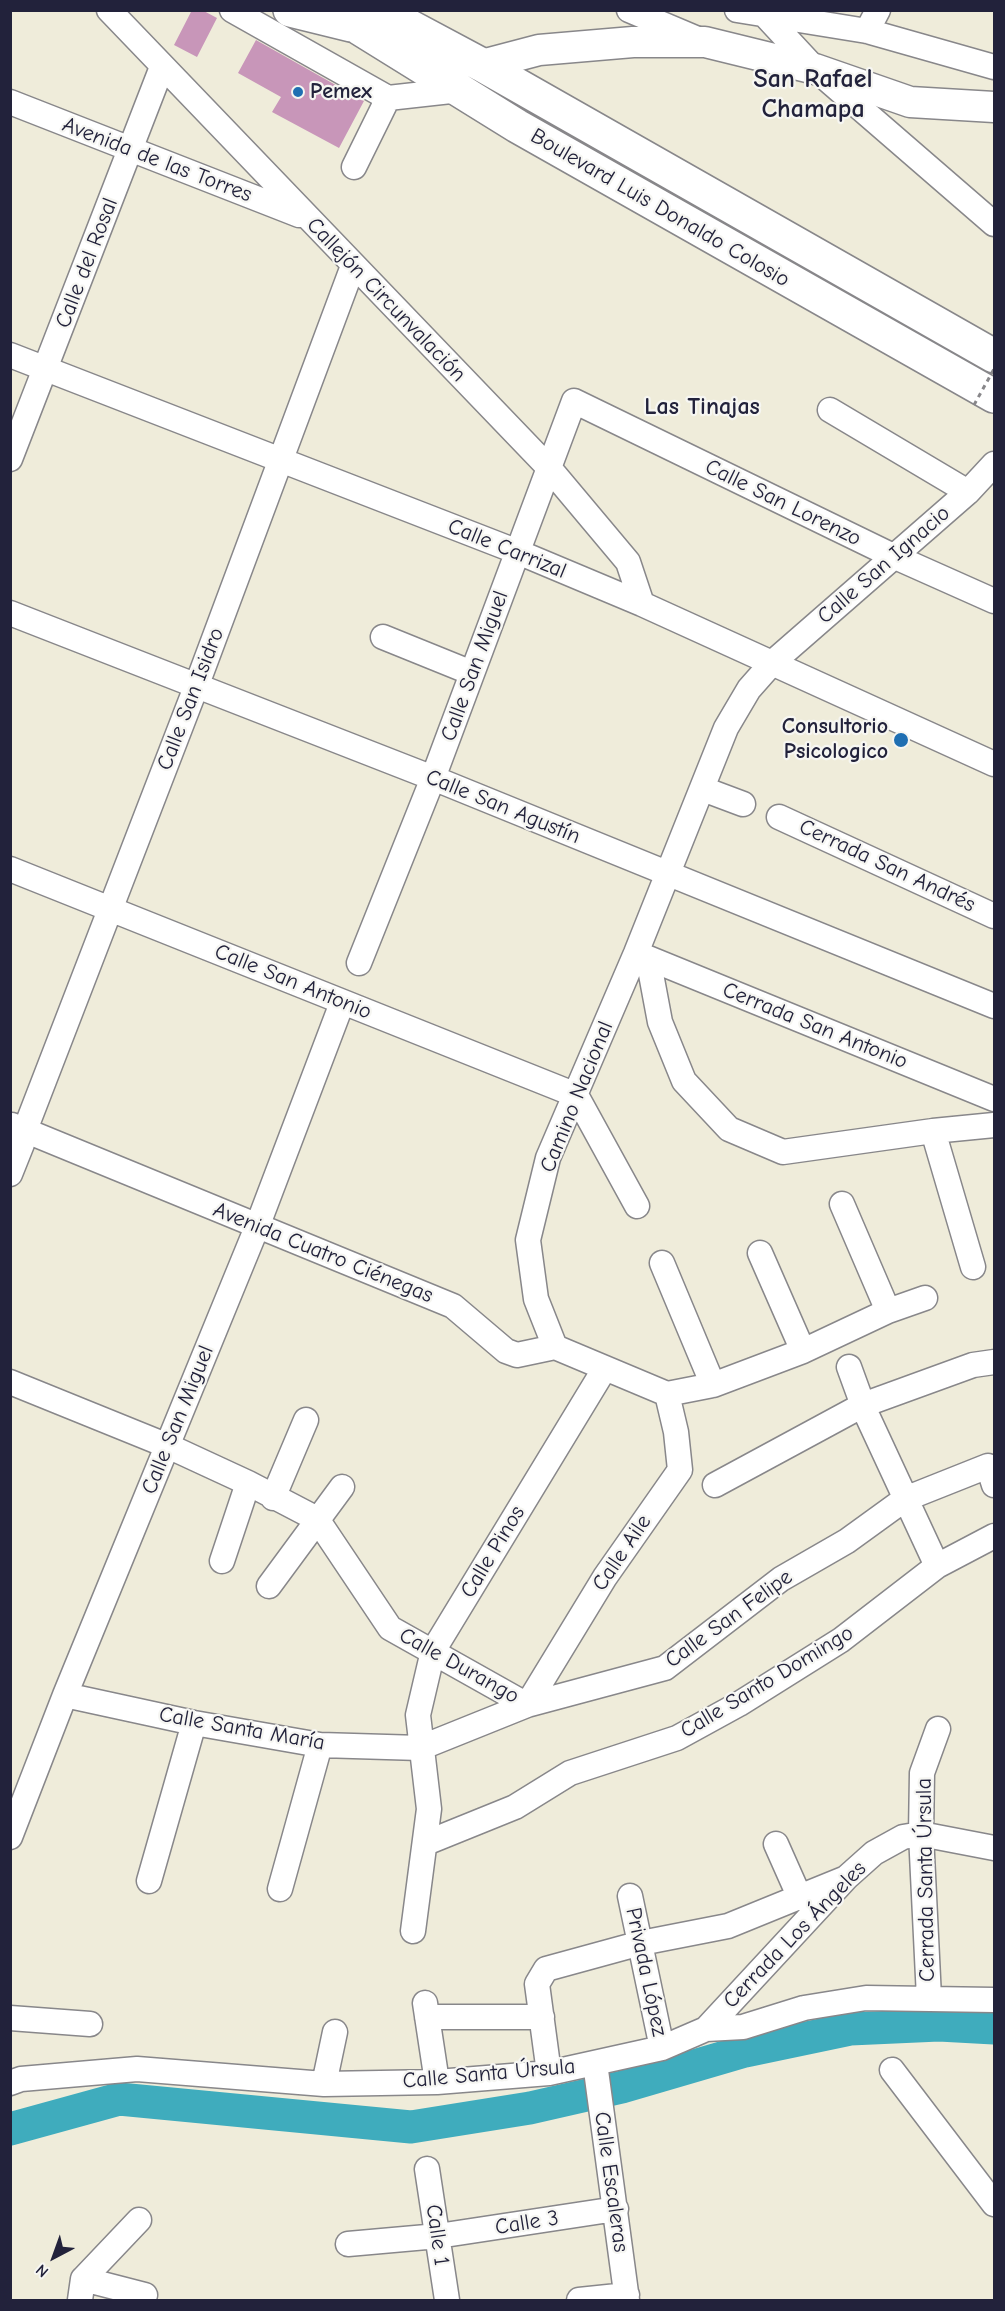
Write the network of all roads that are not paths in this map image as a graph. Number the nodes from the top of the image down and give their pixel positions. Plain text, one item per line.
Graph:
1 (109, 10) edge
2 (232, 10) edge
3 (290, 10) edge
4 (330, 10) edge
5 (629, 10) edge
6 (737, 10) edge
7 (763, 12) edge
8 (265, 18) edge
9 (369, 19) edge
10 (872, 21) edge
11 (705, 42) junction
12 (482, 65) junction
13 (162, 67) junction
14 (994, 67) edge
15 (815, 69) junction
16 (460, 90) junction
17 (388, 98) junction
18 (10, 102) edge
19 (994, 107) edge
20 (130, 151) junction
21 (354, 167) dead end
22 (305, 217) junction
23 (994, 224) edge
24 (353, 266) junction
25 (10, 355) edge
26 (994, 356) edge
27 (47, 370) junction
28 (574, 401) joint
29 (984, 401) edge
30 (830, 410) dead end
31 (10, 459) edge
32 (280, 461) junction
33 (994, 464) edge
34 (550, 469) junction
35 (968, 492) junction
36 (518, 552) junction
37 (893, 556) junction
38 (994, 601) edge
39 (642, 604) junction
40 (10, 613) edge
41 (383, 637) dead end
42 (772, 663) junction
43 (472, 673) junction
44 (196, 687) junction
45 (994, 764) edge
46 (433, 778) junction
47 (703, 789) junction
48 (743, 804) dead end
49 (778, 817) dead end
50 (10, 869) edge
51 (666, 875) junction
52 (111, 908) junction
53 (994, 916) edge
54 (642, 956) junction
55 (359, 963) dead end
56 (342, 1003) junction
57 (994, 1006) edge
58 (576, 1095) junction
59 (994, 1099) edge
60 (994, 1125) edge
61 (933, 1131) junction
62 (17, 1134) edge
63 (10, 1174) edge
64 (843, 1204) dead end
65 (637, 1206) dead end
66 (257, 1227) junction
67 (760, 1253) dead end
68 (662, 1263) dead end
69 (973, 1267) dead end
70 (925, 1298) dead end
71 (888, 1311) junction
72 (555, 1347) junction
73 (803, 1351) junction
74 (994, 1362) edge
75 (849, 1367) dead end
76 (605, 1368) junction
77 (10, 1382) edge
78 (713, 1385) junction
79 (667, 1394) junction
80 (863, 1405) junction
81 (306, 1420) dead end
82 (168, 1446) junction
83 (991, 1476) edge
84 (248, 1483) junction
85 (715, 1485) dead end
86 (342, 1487) dead end
87 (273, 1498) junction
88 (905, 1498) junction
89 (316, 1519) junction
90 (994, 1536) edge
91 (222, 1561) dead end
92 (937, 1566) junction
93 (269, 1586) dead end
94 (433, 1651) junction
95 (65, 1695) junction
96 (527, 1705) junction
97 (194, 1723) junction
98 (938, 1729) dead end
99 (320, 1745) junction
100 (420, 1748) junction
101 (921, 1834) junction
102 (10, 1837) edge
103 (426, 1843) junction
104 (776, 1844) dead end
105 (994, 1848) edge
106 (846, 1878) junction
107 (149, 1881) dead end
108 (280, 1889) dead end
109 (630, 1896) dead end
110 (800, 1898) junction
111 (413, 1931) dead end
112 (641, 1943) junction
113 (929, 1998) junction
114 (994, 2000) edge
115 (10, 2018) edge
116 (90, 2024) dead end
117 (543, 2024) junction
118 (706, 2029) junction
119 (335, 2032) dead end
120 (662, 2048) junction
121 (892, 2070) dead end
122 (549, 2073) junction
123 (436, 2082) junction
124 (10, 2083) edge
125 (324, 2084) junction
126 (598, 2086) junction
127 (428, 2169) dead end
128 (991, 2193) edge
129 (616, 2210) junction
130 (139, 2220) dead end
131 (438, 2236) junction
132 (348, 2244) dead end
133 (82, 2290) edge
134 (145, 2295) dead end
135 (627, 2298) edge
136 (447, 2301) edge
137 (579, 2301) edge

1 - 13 street, Callejón Circunvalación
2 - 8 street
3 - 9 highway
4 - 9 highway, Boulevard Luis Donaldo Colosio
5 - 11 street
6 - 7 street
7 - 10 street
7 - 15 street
8 - 17 street
9 - 12 highway, Boulevard Luis Donaldo Colosio
9 - 16 highway, Boulevard Luis Donaldo Colosio
10 - 14 street
11 - 12 main road
11 - 15 main road
12 - 26 highway, Boulevard Luis Donaldo Colosio
13 - 20 street, Calle del Rosal
13 - 22 street, Callejón Circunvalación
15 - 19 main road
15 - 23 street
16 - 17 street
16 - 29 highway, Boulevard Luis Donaldo Colosio
17 - 21 street
18 - 20 street, Avenida de las Torres
20 - 22 street, Avenida de las Torres
20 - 27 street, Calle del Rosal
22 - 24 street, Callejón Circunvalación
24 - 32 street, Calle San Isidro
24 - 34 street, Callejón Circunvalación
25 - 27 street, Calle Carrizal
27 - 31 street, Calle del Rosal
27 - 32 street, Calle Carrizal
28 - 34 street, Calle San Miguel
28 - 37 street, Calle San Lorenzo
30 - 35 street
32 - 36 street, Calle Carrizal
32 - 44 street, Calle San Isidro
33 - 35 street, Calle San Ignacio
34 - 36 street, Calle San Miguel
34 - 39 street, Callejón Circunvalación
35 - 37 street, Calle San Ignacio
36 - 39 street, Calle Carrizal
36 - 43 street, Calle San Miguel
37 - 38 street, Calle San Lorenzo
37 - 42 street, Calle San Ignacio
39 - 42 street, Calle Carrizal
40 - 44 street, Calle San Agustín
41 - 43 street
42 - 45 street, Calle Carrizal
42 - 47 street, Camino Nacional
43 - 46 street, Calle San Miguel
44 - 46 street, Calle San Agustín
44 - 52 street, Calle San Isidro
46 - 51 street, Calle San Agustín
46 - 55 street, Calle San Miguel
47 - 48 street
47 - 51 street, Camino Nacional
49 - 53 street, Cerrada San Andrés
50 - 52 street, Calle San Antonio
51 - 54 street, Camino Nacional
51 - 57 street, Calle San Agustín
52 - 56 street, Calle San Antonio
52 - 62 street, Calle San Isidro
54 - 58 street, Camino Nacional
54 - 59 street, Cerrada San Antonio
54 - 61 street
56 - 58 street, Calle San Antonio
56 - 66 street, Calle San Miguel
58 - 65 street
58 - 72 street, Camino Nacional
60 - 61 street
61 - 69 street
62 - 63 street, Calle San Isidro
62 - 66 street, Avenida Cuatro Ciénegas
64 - 71 street
66 - 72 street, Avenida Cuatro Ciénegas
66 - 82 street, Calle San Miguel
67 - 73 street
68 - 78 street
70 - 71 street
71 - 73 street
72 - 76 street
73 - 78 street
74 - 80 street
75 - 80 street
76 - 79 street
76 - 94 street, Calle Pinos
77 - 82 street, Calle Durango
78 - 79 street
79 - 96 street, Calle Aile
80 - 85 street
80 - 88 street
81 - 87 street
82 - 84 street, Calle Durango
82 - 95 street, Calle San Miguel
83 - 88 street, Calle San Felipe
84 - 87 street, Calle Durango
84 - 91 street
86 - 89 street
87 - 89 street, Calle Durango
88 - 92 street
88 - 96 street, Calle San Felipe
89 - 93 street
89 - 94 street, Calle Durango
90 - 92 street, Calle Santo Domingo
92 - 103 street, Calle Santo Domingo
94 - 96 street, Calle Durango
94 - 100 street, Calle Pinos
95 - 97 street, Calle Santa María
95 - 102 street, Calle San Miguel
96 - 100 street, Calle San Felipe
97 - 99 street, Calle Santa María
97 - 107 street
98 - 101 street, Cerrada Santa Úrsula
99 - 100 street, Calle Santa María
99 - 108 street
100 - 103 street, Calle Pinos
101 - 105 street
101 - 106 street, Cerrada Los Ángeles
101 - 113 street, Cerrada Santa Úrsula
103 - 111 street, Calle Pinos
104 - 110 street
106 - 110 street
106 - 118 street, Cerrada Los Ángeles
109 - 112 street, Privada López
110 - 112 street
112 - 117 street
112 - 120 street, Privada López
113 - 114 street, Calle Santa Úrsula
113 - 118 street, Calle Santa Úrsula
115 - 116 street
117 - 122 street
117 - 123 street
118 - 120 street, Calle Santa Úrsula
119 - 125 street
120 - 126 street, Calle Santa Úrsula
121 - 128 street
122 - 123 street, Calle Santa Úrsula
122 - 126 street, Calle Santa Úrsula
123 - 125 street, Calle Santa Úrsula
124 - 125 street, Calle Santa Úrsula
126 - 129 street, Calle Escaleras
127 - 131 street, Calle 1
129 - 131 street, Calle 3
129 - 135 street, Calle Escaleras
130 - 133 street
131 - 132 street, Calle 3
131 - 136 street, Calle 1
133 - 134 street
135 - 137 street

